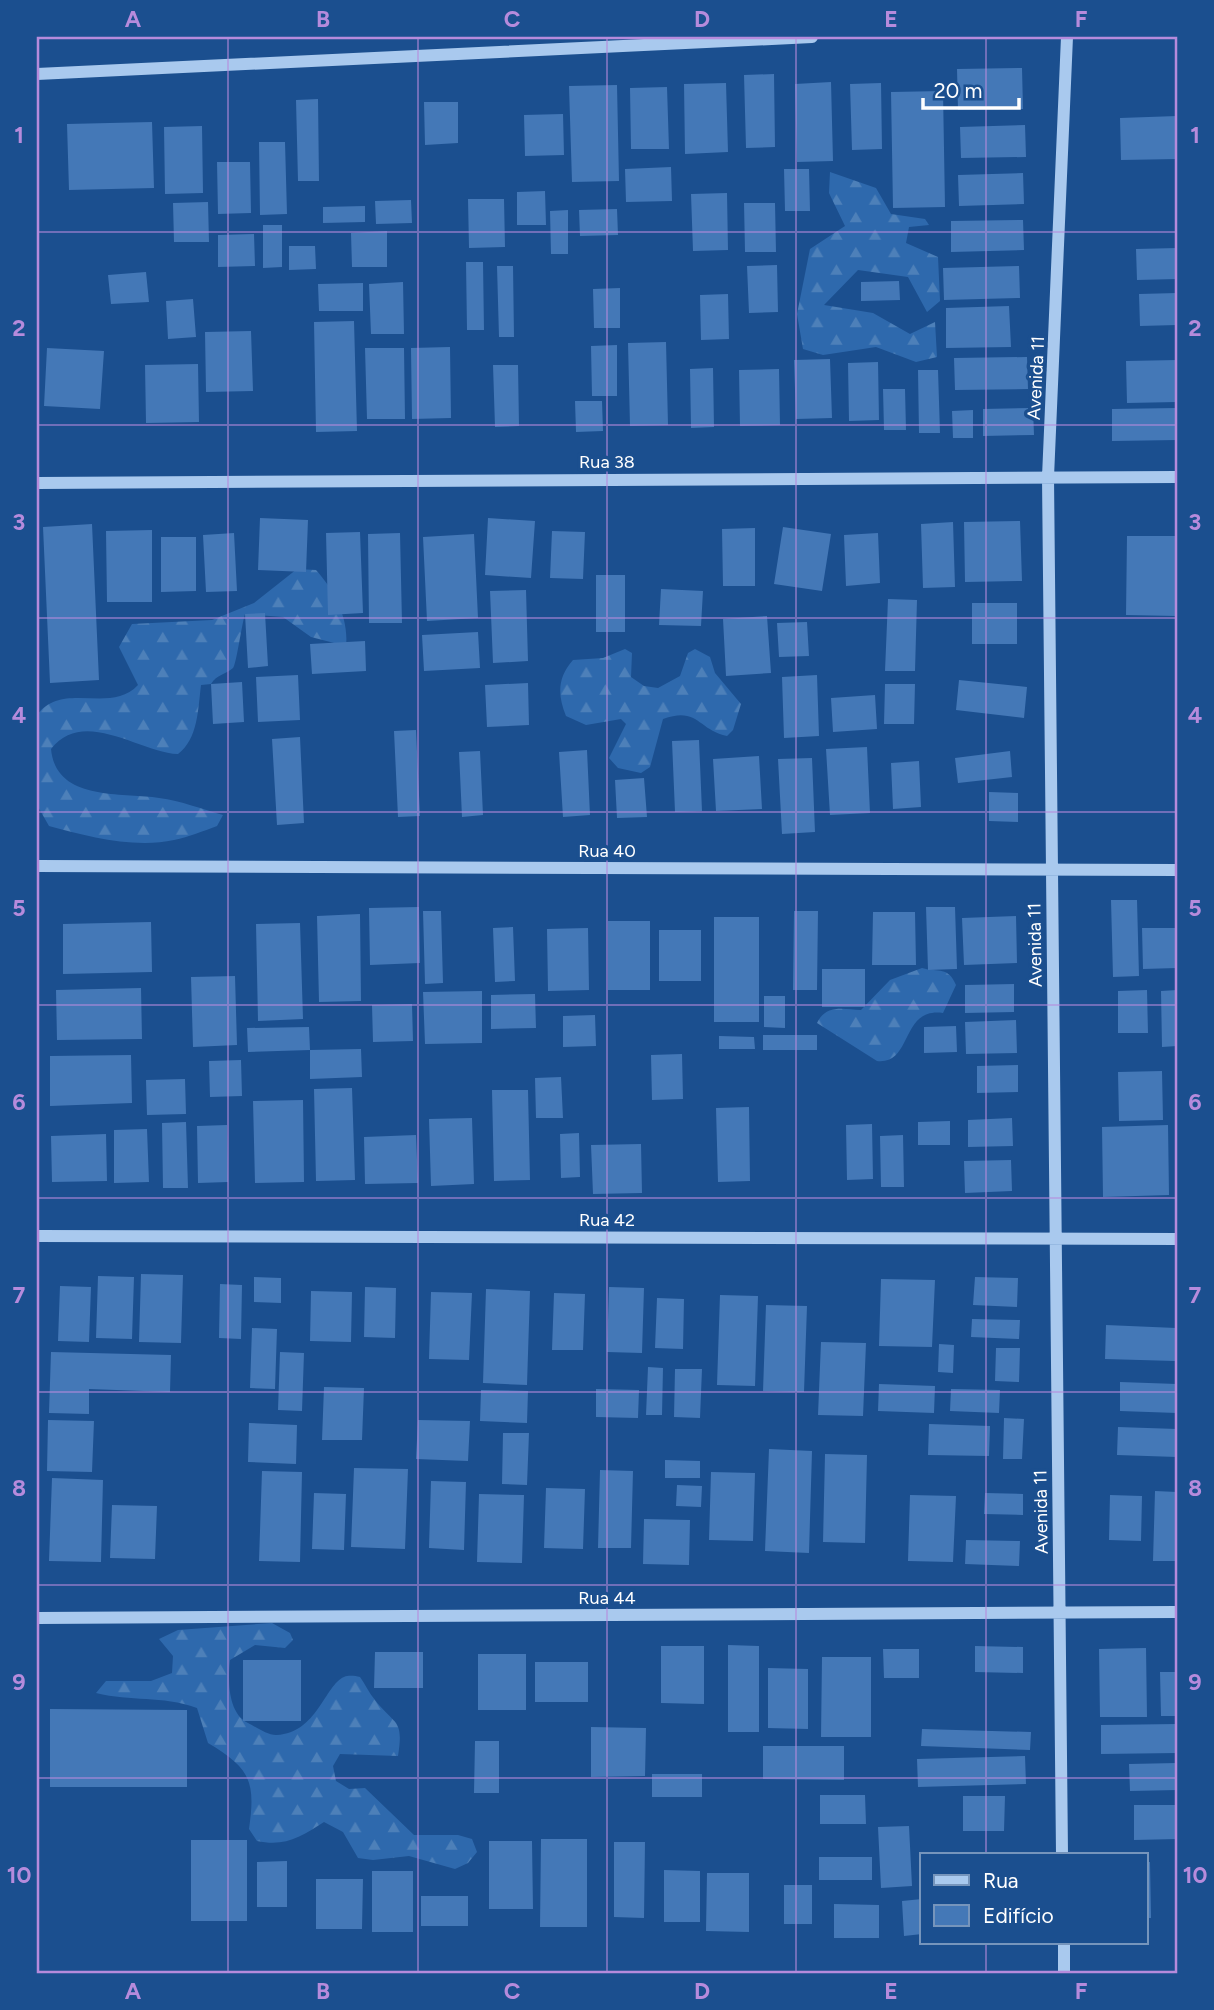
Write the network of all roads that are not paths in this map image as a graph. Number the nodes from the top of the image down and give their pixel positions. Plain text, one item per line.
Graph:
1 (812, 37) edge
2 (1067, 37) edge
3 (37, 75) edge
4 (1048, 477) junction
5 (1177, 477) edge
6 (37, 483) edge
7 (37, 866) edge
8 (1052, 870) junction
9 (1177, 870) edge
10 (37, 1236) edge
11 (1056, 1239) junction
12 (1177, 1239) edge
13 (1177, 1612) edge
14 (1060, 1613) junction
15 (37, 1618) edge
16 (1062, 1853) edge
17 (1064, 1944) edge
18 (1064, 1973) edge

1 - 3 street
2 - 4 street, Avenida 11
4 - 5 street, Rua 38
4 - 6 street, Rua 38
4 - 8 street, Avenida 11
7 - 8 street, Rua 40
8 - 9 street, Rua 40
8 - 11 street, Avenida 11
10 - 11 street, Rua 42
11 - 12 street, Rua 42
11 - 14 street, Avenida 11
13 - 14 street, Rua 44
14 - 15 street, Rua 44
14 - 16 street, Avenida 11
17 - 18 street

